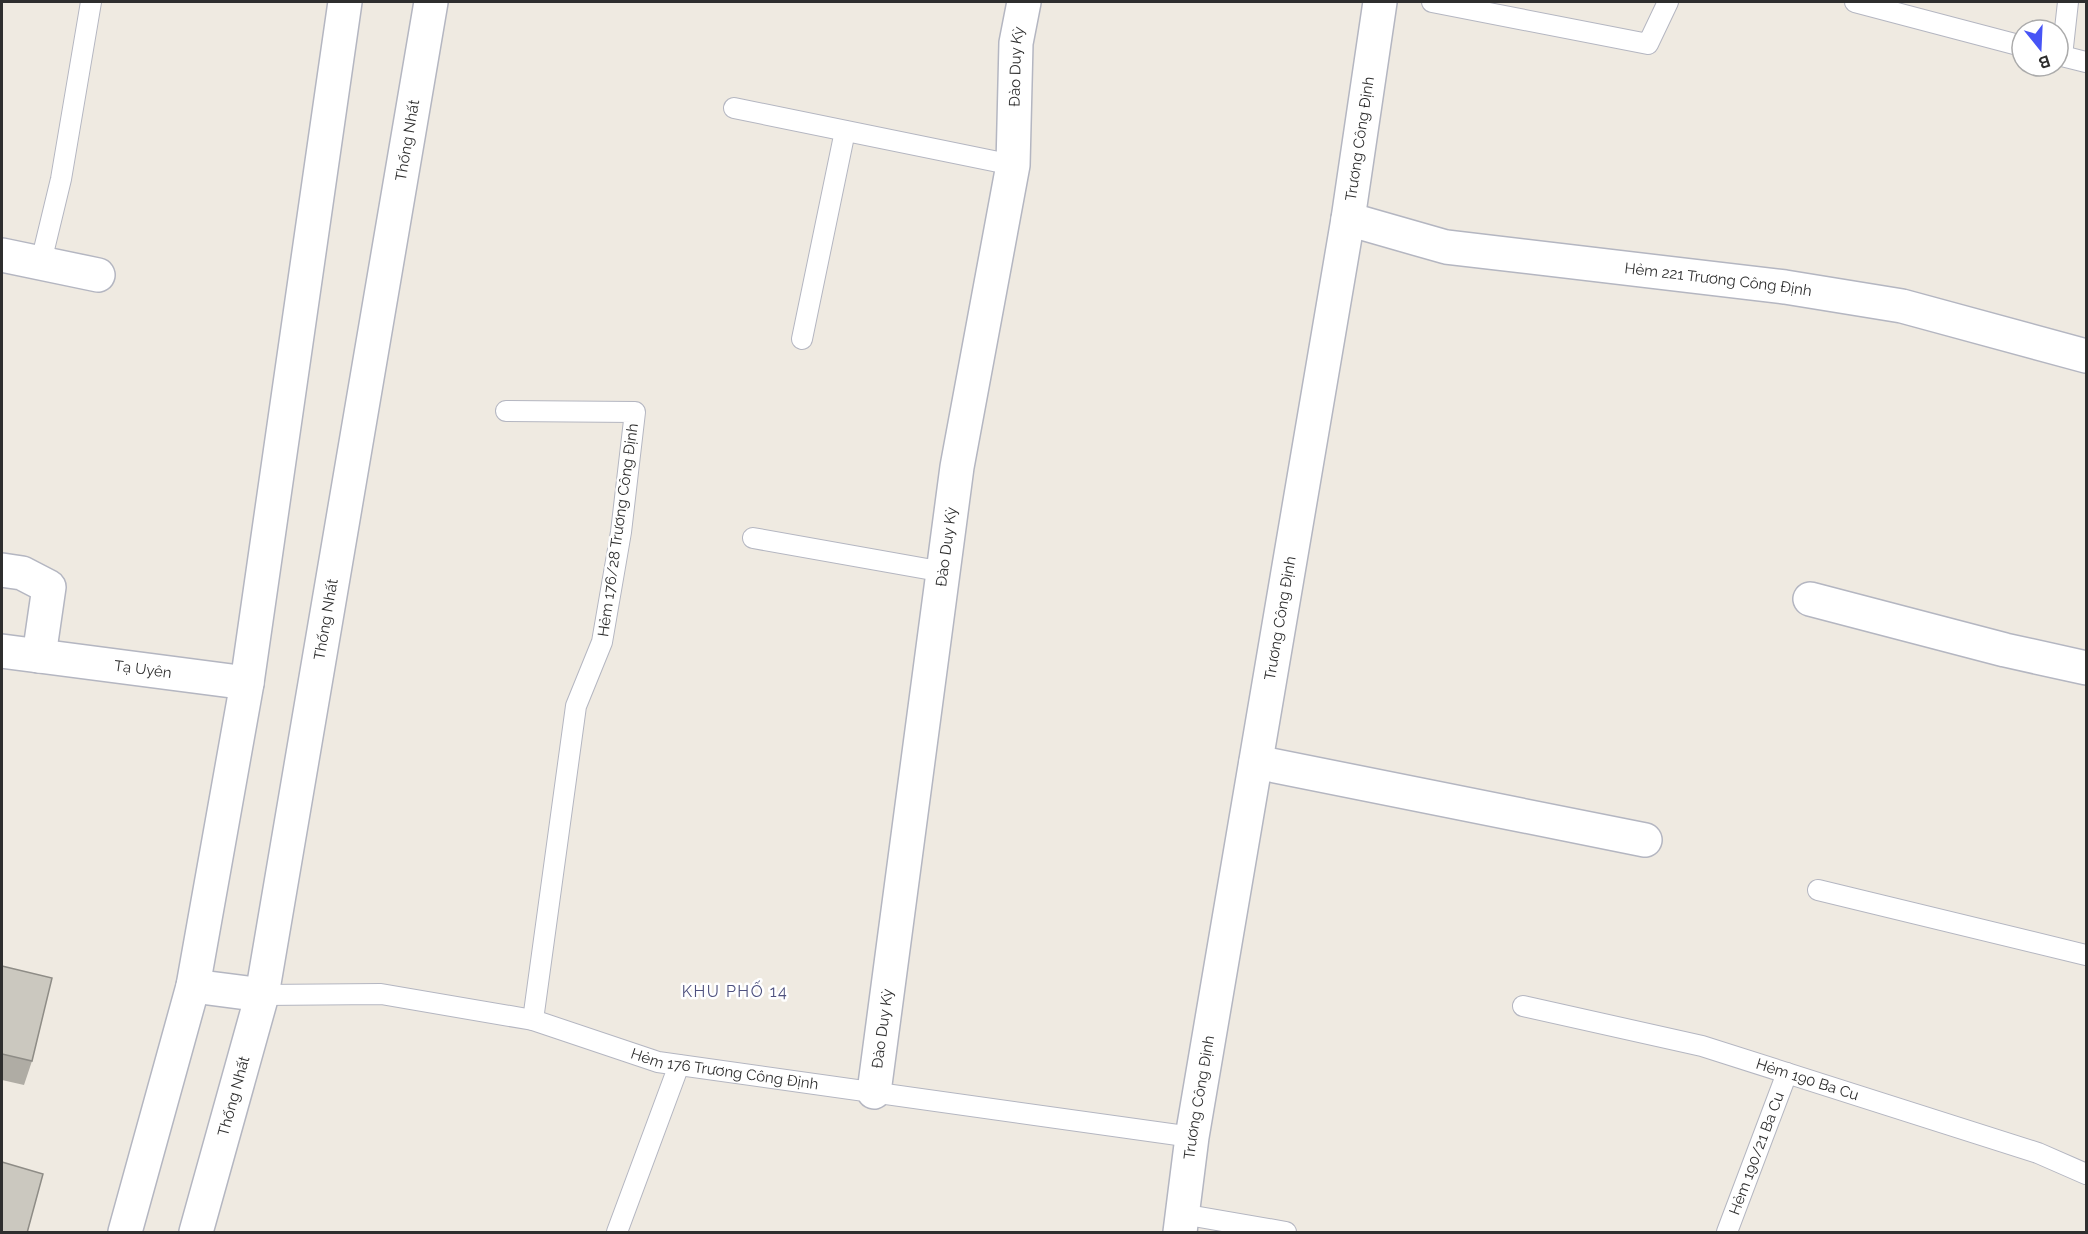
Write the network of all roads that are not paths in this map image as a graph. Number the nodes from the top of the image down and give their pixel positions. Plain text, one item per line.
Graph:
1 (91, 2) edge
2 (345, 2) edge
3 (431, 2) edge
4 (1024, 2) edge
5 (1380, 2) edge
6 (1432, 2) edge
7 (1668, 2) edge
8 (1854, 2) edge
9 (2068, 2) edge
10 (2066, 18) edge
11 (2010, 42) edge
12 (2070, 58) edge
13 (2086, 62) edge
14 (734, 108) dead end
15 (845, 131) junction
16 (1013, 165) junction
17 (1348, 219) junction
18 (2, 255) edge
19 (41, 262) junction
20 (98, 275) dead end
21 (802, 339) dead end
22 (2086, 356) edge
23 (506, 411) dead end
24 (753, 538) dead end
25 (2, 570) edge
26 (944, 572) junction
27 (1810, 599) dead end
28 (2, 651) edge
29 (39, 656) junction
30 (2086, 668) edge
31 (247, 683) junction
32 (1256, 762) junction
33 (1645, 840) dead end
34 (1818, 890) dead end
35 (2086, 955) edge
36 (193, 986) junction
37 (262, 995) junction
38 (1523, 1006) dead end
39 (533, 1020) junction
40 (679, 1065) junction
41 (1787, 1073) junction
42 (874, 1092) junction
43 (1192, 1137) junction
44 (2086, 1174) edge
45 (1181, 1223) edge
46 (623, 1232) edge
47 (125, 1233) edge
48 (196, 1233) edge
49 (1286, 1233) edge
50 (1727, 1233) edge

1 - 19 lane
2 - 31 main road
3 - 37 main road, Thống Nhất
4 - 16 main road, Đào Duy Kỳ
5 - 17 main road, Trương Công Định
6 - 7 lane
8 - 11 lane
9 - 10 lane
12 - 13 lane
14 - 15 lane
15 - 16 lane
15 - 21 lane
16 - 26 main road, Đào Duy Kỳ
17 - 22 main road, Hẻm 221 Trương Công Định
17 - 32 main road, Trương Công Định
18 - 19 main road
19 - 20 main road
23 - 39 lane, Hẻm 176/28 Trương Công Định
24 - 26 lane
25 - 29 main road
26 - 42 main road, Đào Duy Kỳ
27 - 30 main road
28 - 29 main road, Tạ Uyên
29 - 31 main road, Tạ Uyên
31 - 36 main road
32 - 33 main road
32 - 43 main road, Trương Công Định
34 - 35 lane
36 - 37 main road
36 - 47 main road
37 - 39 lane, Hẻm 176 Trương Công Định
37 - 48 main road, Thống Nhất
38 - 41 lane, Hẻm 190 Ba Cu
39 - 40 lane, Hẻm 176 Trương Công Định
40 - 42 lane, Hẻm 176 Trương Công Định
40 - 46 lane
41 - 44 lane, Hẻm 190 Ba Cu
41 - 50 lane, Hẻm 190/21 Ba Cu
42 - 43 lane, Hẻm 176 Trương Công Định
43 - 45 main road, Trương Công Định
45 - 49 lane

